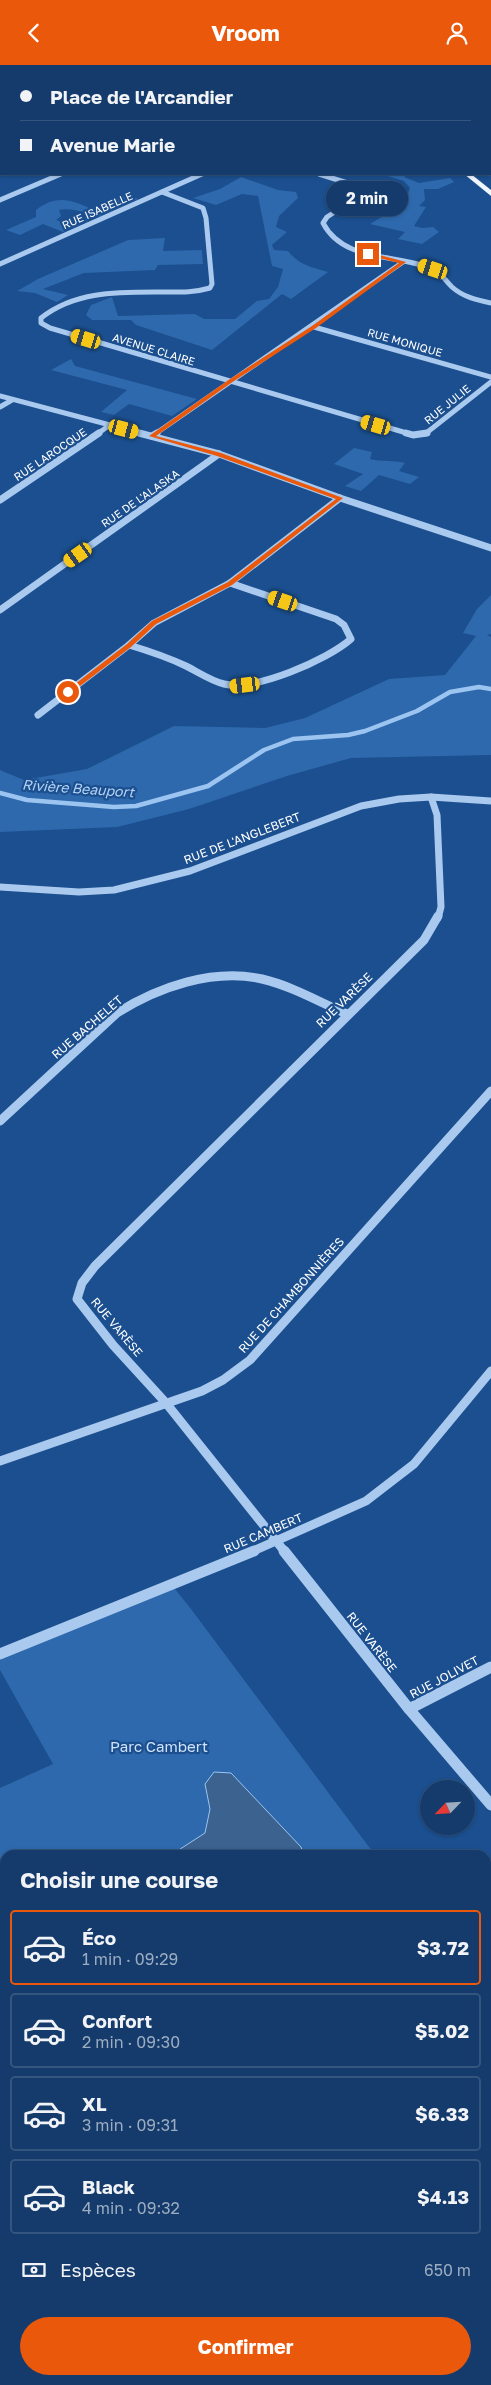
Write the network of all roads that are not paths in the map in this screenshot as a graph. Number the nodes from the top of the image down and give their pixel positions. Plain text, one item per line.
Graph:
1 (58, 175) edge
2 (200, 175) edge
3 (322, 175) edge
4 (467, 175) edge
5 (0, 190) edge
6 (162, 192) junction
7 (491, 194) edge
8 (12, 195) junction
9 (0, 200) edge
10 (403, 262) junction
11 (0, 264) edge
12 (491, 303) edge
13 (314, 327) junction
14 (491, 377) edge
15 (229, 382) junction
16 (491, 382) edge
17 (0, 396) edge
18 (12, 400) junction
19 (0, 407) edge
20 (110, 425) junction
21 (413, 435) joint
22 (152, 436) junction
23 (219, 455) junction
24 (340, 498) junction
25 (0, 500) edge
26 (491, 547) edge
27 (230, 583) junction
28 (0, 610) edge
29 (129, 645) junction
30 (38, 715) dead end
31 (431, 797) junction
32 (491, 801) edge
33 (0, 887) edge
34 (348, 1013) junction
35 (491, 1091) edge
36 (0, 1121) edge
37 (491, 1371) edge
38 (166, 1403) junction
39 (0, 1461) edge
40 (277, 1542) junction
41 (0, 1654) edge
42 (491, 1667) edge
43 (409, 1709) junction
44 (491, 1805) edge

1 - 8 street
2 - 6 street, RUE ISABELLE
3 - 10 street
4 - 7 main road
5 - 8 street
6 - 11 street, RUE ISABELLE
6 - 15 street, AVENUE CLAIRE
8 - 9 street
10 - 12 street
10 - 13 street
13 - 14 street, RUE MONIQUE
13 - 15 street
15 - 21 street, AVENUE CLAIRE
15 - 22 street
16 - 21 street, RUE JULIE
17 - 18 street
18 - 19 street
18 - 20 street
20 - 22 street
20 - 25 street, RUE LAROCQUE
22 - 23 street
23 - 24 street
23 - 28 street, RUE DE L'ALASKA
24 - 26 street
24 - 27 street
27 - 29 street
27 - 29 street
29 - 30 street
31 - 32 street, RUE DE L'ANGLEBERT
31 - 33 street, RUE DE L'ANGLEBERT
31 - 34 street, RUE VARÈSE
34 - 36 street, RUE BACHELET
34 - 38 street, RUE VARÈSE
35 - 38 street, RUE DE CHAMBONNIÈRES
37 - 40 street, RUE CAMBERT
38 - 39 street, RUE DE CHAMBONNIÈRES
38 - 40 street, RUE VARÈSE
40 - 41 street, RUE CAMBERT
40 - 43 street, RUE VARÈSE
42 - 43 street, RUE JOLIVET
43 - 44 street, RUE VARÈSE

